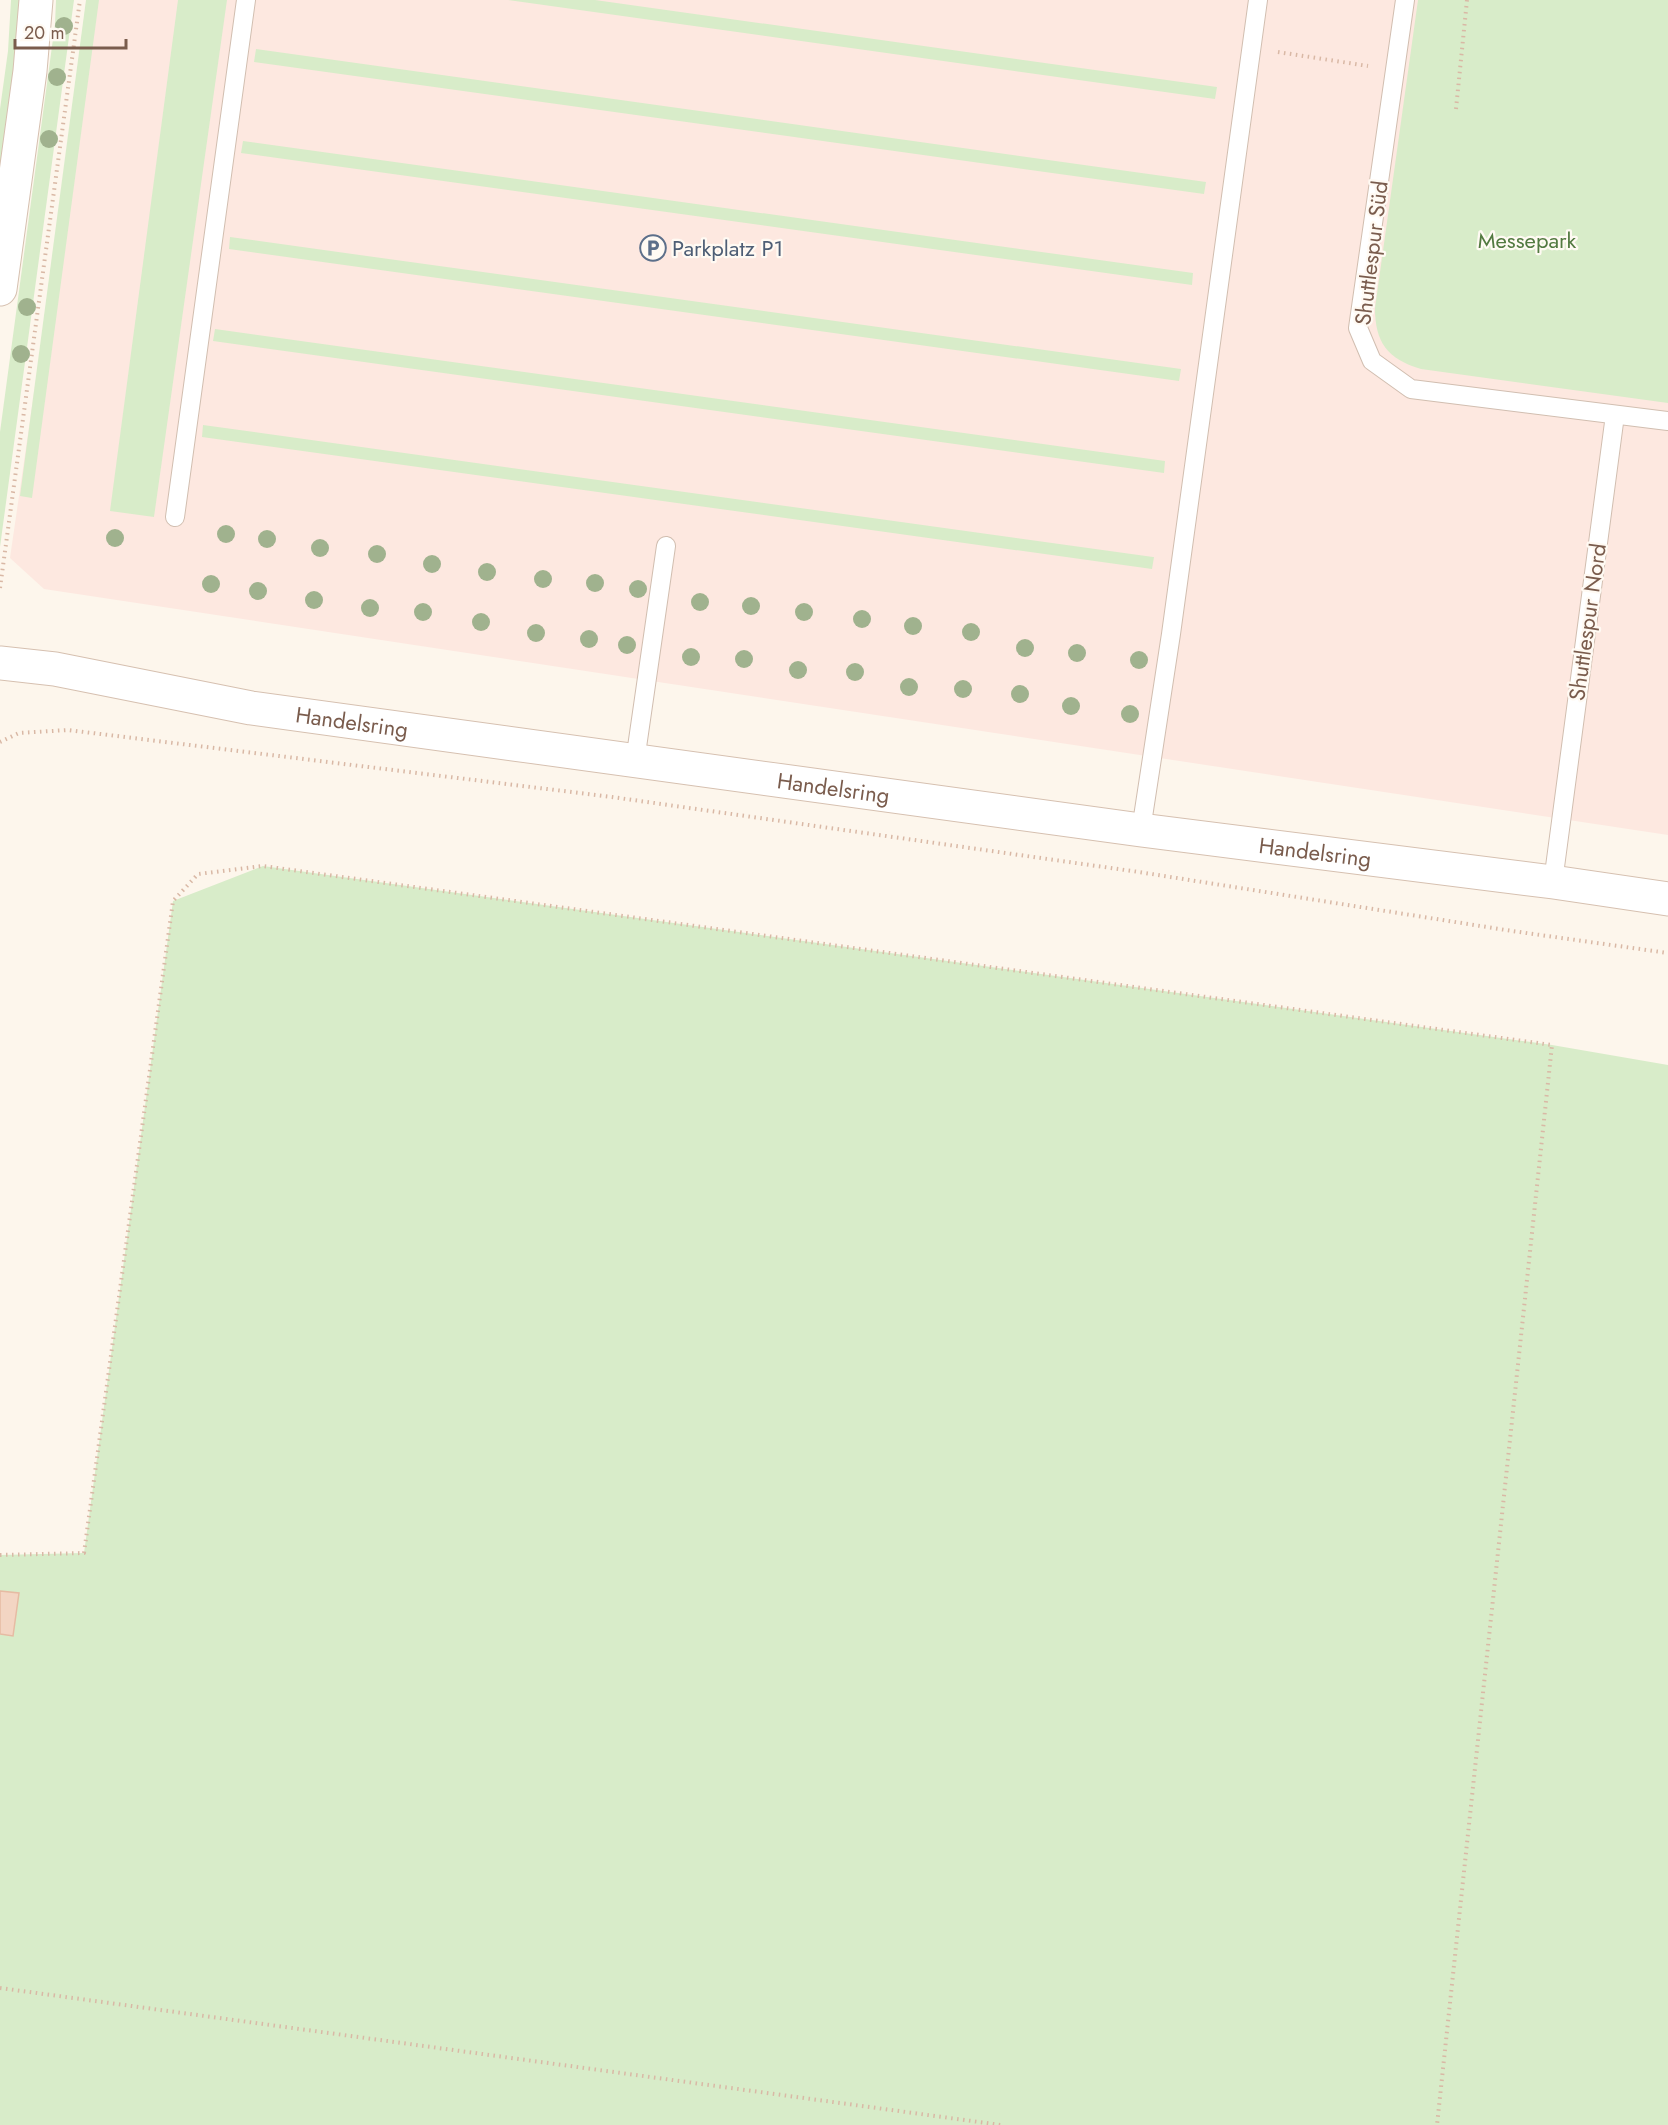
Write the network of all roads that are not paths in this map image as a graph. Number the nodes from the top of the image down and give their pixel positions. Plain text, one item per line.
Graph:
1 (36, 0) edge
2 (246, 0) edge
3 (1257, 0) edge
4 (1405, 0) edge
5 (0, 289) edge
6 (1615, 415) junction
7 (1668, 421) edge
8 (175, 517) dead end
9 (666, 546) dead end
10 (0, 663) edge
11 (635, 761) junction
12 (1141, 830) junction
13 (1553, 882) junction
14 (1668, 899) edge

1 - 5 main road
2 - 8 lane
3 - 12 lane
4 - 6 lane, Shuttlespur Süd
6 - 7 lane
6 - 13 lane, Shuttlespur Nord
9 - 11 lane
10 - 11 main road, Handelsring
11 - 12 main road, Handelsring
12 - 13 main road, Handelsring
13 - 14 main road, Handelsring

